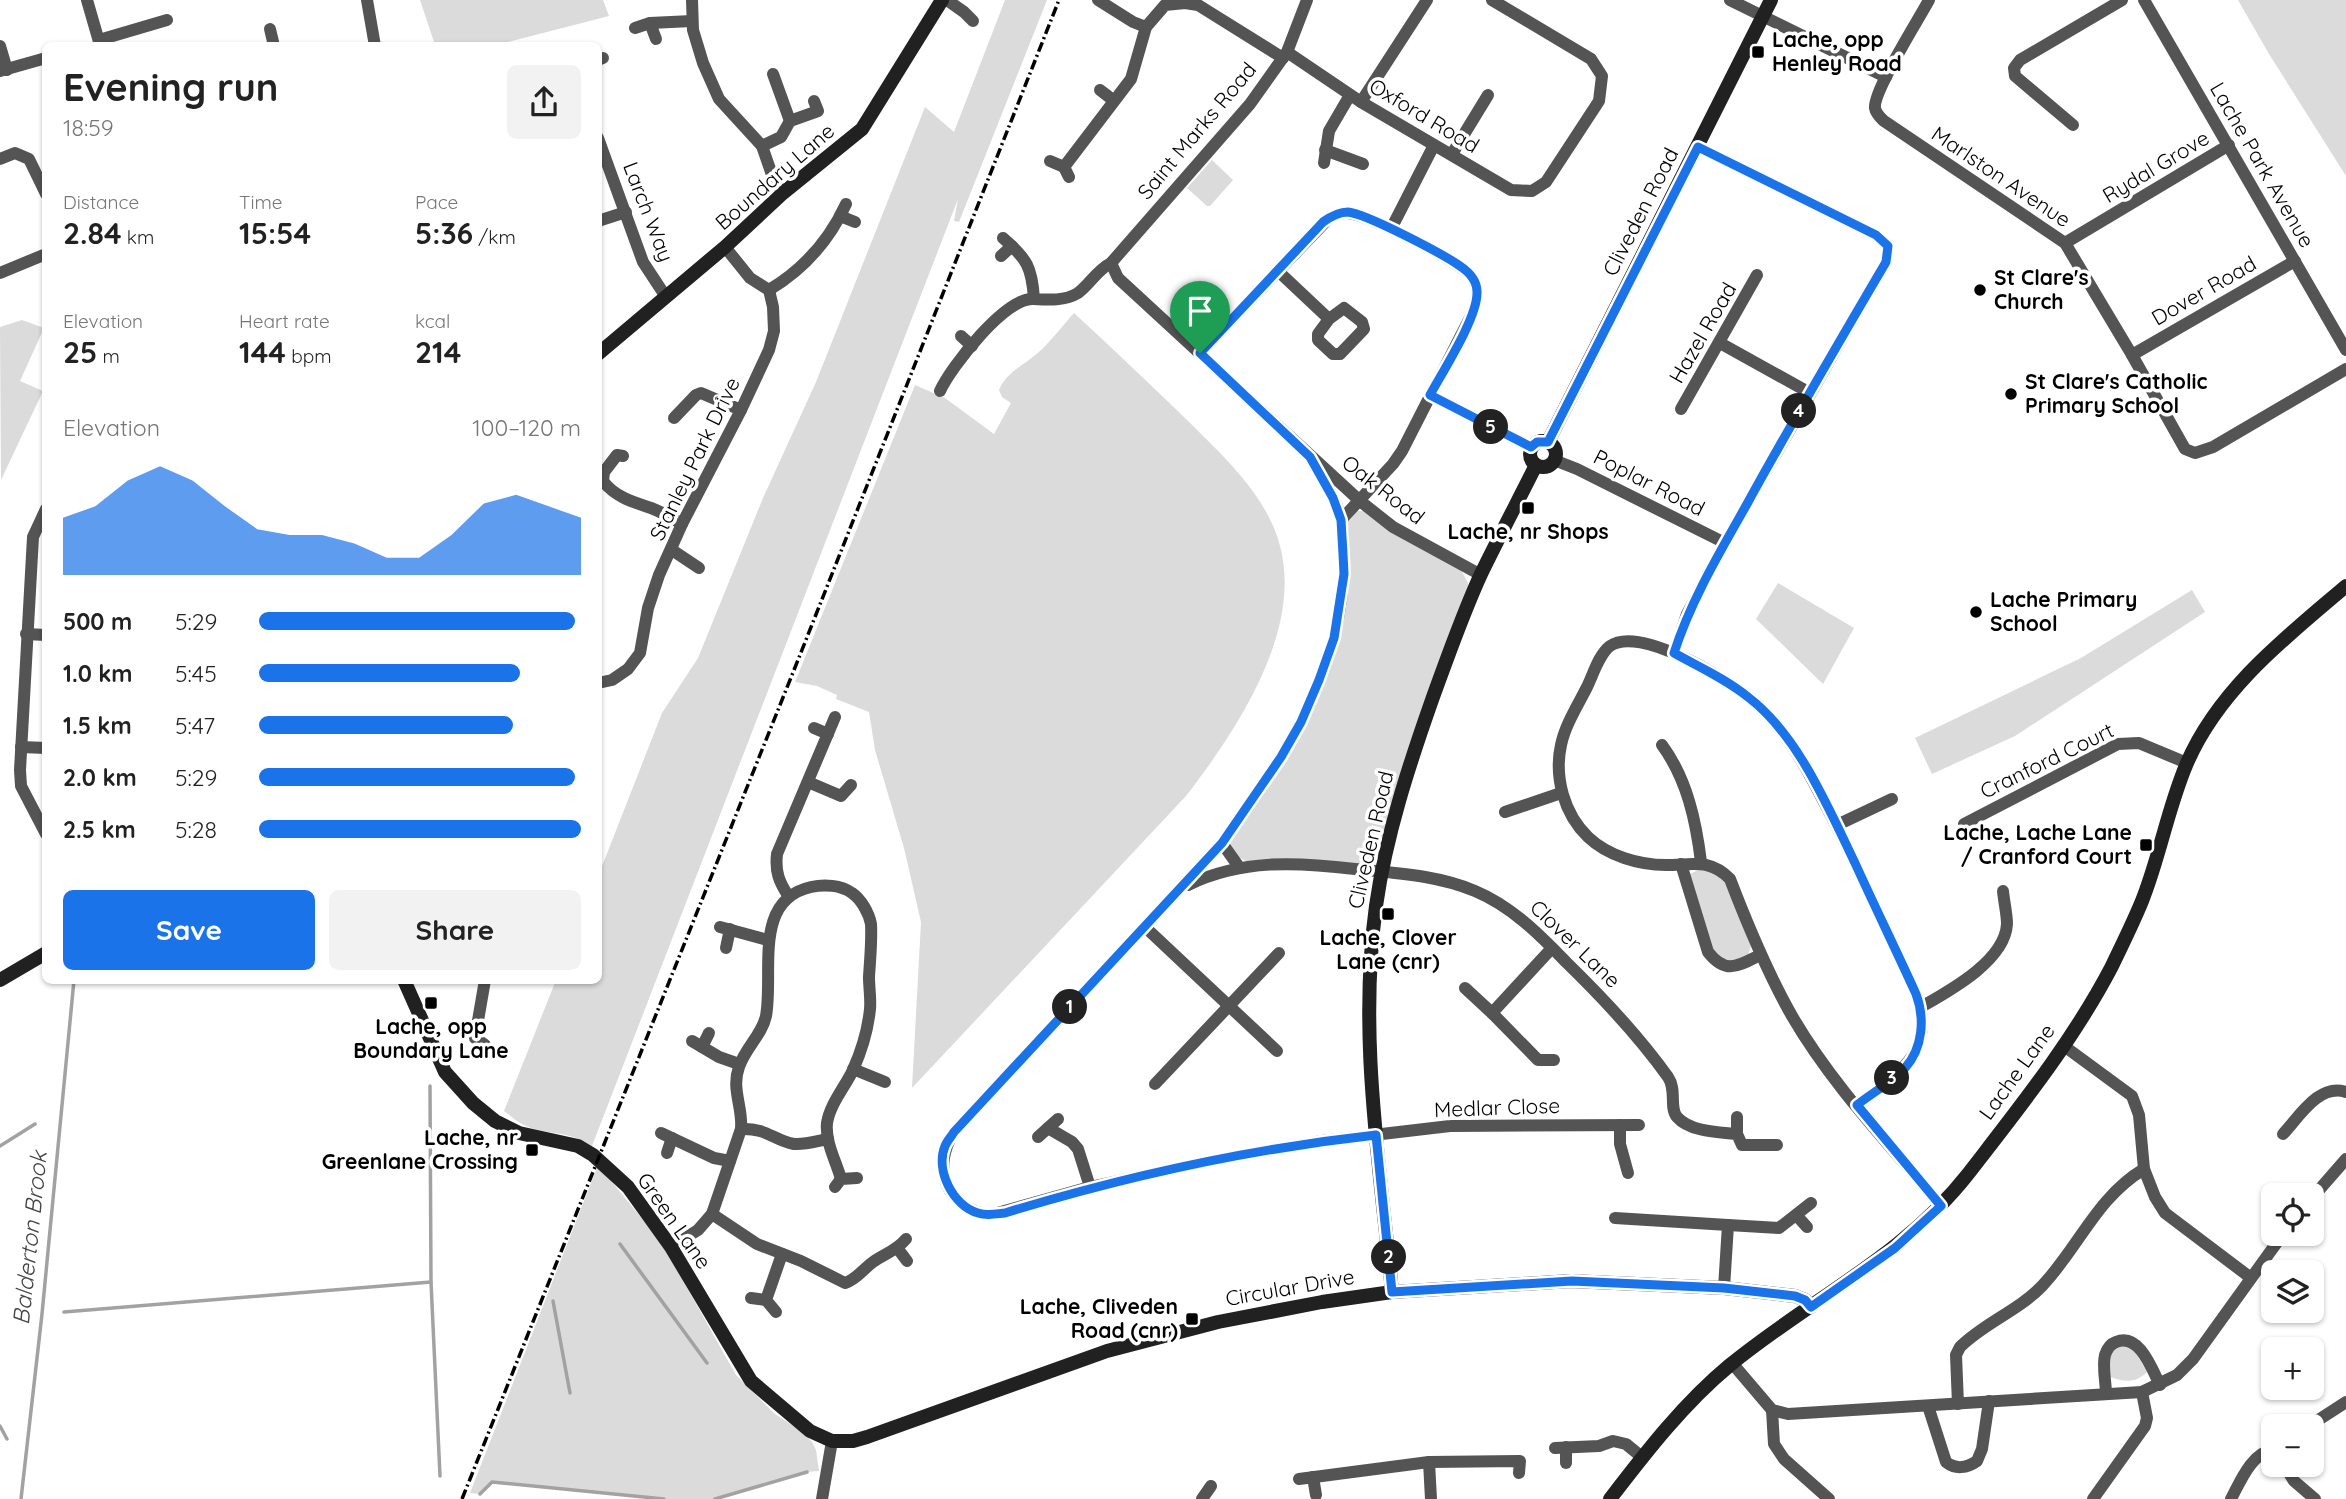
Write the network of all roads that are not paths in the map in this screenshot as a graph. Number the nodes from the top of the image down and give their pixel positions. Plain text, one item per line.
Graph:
1 (87, 0) edge
2 (367, 0) edge
3 (692, 0) edge
4 (945, 0) edge
5 (1098, 0) edge
6 (1307, 0) edge
7 (1427, 0) edge
8 (1492, 0) edge
9 (1730, 0) edge
10 (1771, 0) edge
11 (1929, 0) edge
12 (2122, 0) edge
13 (2144, 0) edge
14 (975, 2) dead end
15 (1165, 2) edge
16 (1763, 16) junction
17 (167, 20) dead end
18 (692, 21) junction
19 (650, 23) junction
20 (1146, 27) junction
21 (635, 28) dead end
22 (270, 29) dead end
23 (656, 38) dead end
24 (97, 42) edge
25 (100, 42) edge
26 (273, 42) edge
27 (372, 42) edge
28 (0, 46) edge
29 (1285, 55) junction
30 (42, 59) edge
31 (3, 70) edge
32 (1886, 77) junction
33 (772, 83) dead end
34 (1100, 90) dead end
35 (1488, 95) dead end
36 (1356, 98) junction
37 (1113, 100) junction
38 (814, 101) dead end
39 (790, 121) junction
40 (2073, 125) dead end
41 (1434, 145) junction
42 (2229, 145) junction
43 (762, 146) junction
44 (1698, 147) junction
45 (602, 149) edge
46 (1452, 154) junction
47 (0, 159) edge
48 (1051, 161) dead end
49 (1363, 164) dead end
50 (42, 186) edge
51 (783, 193) junction
52 (626, 212) junction
53 (602, 220) edge
54 (855, 222) dead end
55 (1391, 229) junction
56 (2066, 243) junction
57 (725, 247) junction
58 (42, 256) edge
59 (1001, 256) dead end
60 (2295, 261) junction
61 (1111, 263) junction
62 (1278, 271) junction
63 (0, 273) edge
64 (1757, 275) dead end
65 (769, 290) junction
66 (666, 297) junction
67 (1034, 299) junction
68 (1329, 319) dead end
69 (961, 337) dead end
70 (1720, 342) junction
71 (972, 346) junction
72 (2346, 350) edge
73 (602, 351) edge
74 (1200, 353) junction
75 (2132, 355) junction
76 (2346, 369) edge
77 (940, 391) dead end
78 (1810, 393) junction
79 (1430, 395) junction
80 (1681, 409) dead end
81 (741, 410) junction
82 (674, 418) dead end
83 (1548, 442) junction
84 (1531, 447) junction
85 (617, 453) dead end
86 (1310, 457) junction
87 (1555, 460) junction
88 (1536, 465) junction
89 (602, 478) edge
90 (602, 482) edge
91 (1360, 501) junction
92 (1341, 520) junction
93 (682, 524) junction
94 (39, 538) edge
95 (1725, 543) junction
96 (672, 550) junction
97 (699, 568) dead end
98 (1481, 575) junction
99 (2346, 586) edge
100 (26, 634) junction
101 (42, 635) edge
102 (1674, 653) junction
103 (602, 682) edge
104 (835, 717) dead end
105 (814, 728) dead end
106 (828, 734) junction
107 (1662, 745) dead end
108 (21, 747) junction
109 (42, 748) edge
110 (2187, 763) junction
111 (808, 782) junction
112 (851, 785) dead end
113 (1561, 793) junction
114 (1892, 799) dead end
115 (1505, 812) dead end
116 (1964, 824) dead end
117 (1837, 825) junction
118 (42, 826) edge
119 (1222, 843) junction
120 (1701, 862) junction
121 (1681, 864) junction
122 (1239, 867) junction
123 (1382, 871) junction
124 (1180, 889) junction
125 (2003, 891) dead end
126 (789, 897) junction
127 (1145, 927) junction
128 (768, 940) junction
129 (726, 948) dead end
130 (1552, 948) junction
131 (1279, 953) dead end
132 (42, 955) edge
133 (1760, 955) junction
134 (0, 980) edge
135 (406, 984) edge
136 (484, 984) edge
137 (1465, 988) dead end
138 (1228, 1006) junction
139 (1921, 1007) junction
140 (1492, 1013) junction
141 (709, 1033) dead end
142 (475, 1042) dead end
143 (2064, 1046) junction
144 (1277, 1051) dead end
145 (739, 1064) junction
146 (1549, 1064) dead end
147 (853, 1069) junction
148 (885, 1082) dead end
149 (1155, 1084) dead end
150 (2346, 1092) edge
151 (1857, 1105) junction
152 (1737, 1117) dead end
153 (1620, 1125) junction
154 (1639, 1125) dead end
155 (1048, 1128) dead end
156 (741, 1129) junction
157 (1737, 1134) junction
158 (2283, 1134) dead end
159 (1376, 1135) junction
160 (828, 1139) junction
161 (1777, 1145) dead end
162 (667, 1153) dead end
163 (2346, 1159) edge
164 (730, 1161) junction
165 (2144, 1169) junction
166 (1628, 1173) dead end
167 (857, 1178) dead end
168 (2324, 1184) edge
169 (1090, 1187) junction
170 (1811, 1203) dead end
171 (1941, 1206) junction
172 (712, 1214) junction
173 (1797, 1216) junction
174 (1615, 1218) dead end
175 (1728, 1225) junction
176 (1807, 1227) dead end
177 (2274, 1246) edge
178 (671, 1247) junction
179 (782, 1254) junction
180 (907, 1261) dead end
181 (2251, 1278) junction
182 (1724, 1288) junction
183 (1392, 1292) junction
184 (751, 1298) dead end
185 (766, 1300) junction
186 (1811, 1307) junction
187 (776, 1312) dead end
188 (1732, 1363) junction
189 (2160, 1384) junction
190 (2142, 1392) junction
191 (2106, 1394) junction
192 (1989, 1401) junction
193 (2346, 1402) edge
194 (1958, 1404) junction
195 (1928, 1406) junction
196 (1772, 1410) junction
197 (2324, 1416) edge
198 (832, 1441) junction
199 (2261, 1455) edge
200 (1643, 1458) junction
201 (1429, 1462) junction
202 (1566, 1464) dead end
203 (1519, 1474) dead end
204 (1313, 1477) junction
205 (2292, 1477) edge
206 (1299, 1479) dead end
207 (1316, 1495) dead end
208 (822, 1499) edge
209 (1431, 1499) edge
210 (1610, 1499) edge
211 (1829, 1499) edge
212 (2093, 1499) edge
213 (2231, 1499) edge
214 (2315, 1499) edge

1 - 24 street
2 - 27 street
3 - 18 street
4 - 14 street
4 - 51 street, Boundary Lane
5 - 20 street
6 - 29 street, Saint Marks Road
7 - 36 street
8 - 46 street, Oxford Road
9 - 16 street
10 - 16 street, Cliveden Road
11 - 32 street
12 - 40 street
13 - 42 street, Lache Park Avenue
15 - 20 street
15 - 29 street, Oxford Road
16 - 32 street
16 - 44 street, Cliveden Road
17 - 25 street
18 - 19 street
18 - 43 street
19 - 21 street
19 - 23 street
20 - 37 street
22 - 26 street
28 - 31 street
29 - 36 street, Oxford Road
29 - 61 street, Saint Marks Road
30 - 31 street
32 - 56 street, Marlston Avenue
33 - 39 street
34 - 37 street
35 - 46 street
36 - 41 street, Oxford Road
36 - 49 street
37 - 48 street
38 - 39 street
39 - 43 street
41 - 46 street, Oxford Road
41 - 55 street
42 - 56 street, Rydal Grove
42 - 60 street, Lache Park Avenue
43 - 51 street
44 - 78 street
44 - 83 street, Cliveden Road
45 - 52 street, Larch Way
47 - 50 street
51 - 57 street, Boundary Lane
52 - 53 street
52 - 66 street, Larch Way
54 - 65 street
55 - 62 street
55 - 79 street
56 - 75 street, Marlston Avenue
57 - 65 street
57 - 66 street, Boundary Lane
58 - 63 street
59 - 67 street
60 - 72 street, Lache Park Avenue
60 - 75 street, Dover Road
61 - 67 street, Saint Marks Road
61 - 74 street, Oak Road
62 - 68 street
62 - 74 street
64 - 70 street, Hazel Road
65 - 81 street, Stanley Park Drive
66 - 73 street, Boundary Lane
67 - 71 street
69 - 71 street
70 - 78 street
70 - 80 street, Hazel Road
71 - 77 street
74 - 86 street, Oak Road
75 - 76 street, Marlston Avenue
78 - 95 street
79 - 84 street
79 - 91 street
81 - 82 street
81 - 93 street, Stanley Park Drive
83 - 84 street
83 - 87 street
84 - 88 street
85 - 89 street
86 - 91 street, Oak Road
86 - 92 street, Medlar Close
87 - 88 street
87 - 95 street, Poplar Road
88 - 98 street, Cliveden Road
90 - 93 street
91 - 92 street
91 - 98 street, Oak Road
92 - 119 street, Medlar Close
93 - 96 street, Stanley Park Drive
94 - 100 street
95 - 102 street
96 - 97 street
96 - 103 street, Stanley Park Drive
98 - 123 street, Cliveden Road
99 - 110 street, Lache Lane
100 - 101 street
100 - 108 street
102 - 113 street
102 - 117 street
104 - 106 street
105 - 106 street
106 - 111 street
107 - 120 street
108 - 109 street
108 - 118 street
110 - 116 street, Cranford Court
110 - 143 street, Lache Lane
111 - 112 street
111 - 126 street
113 - 115 street
113 - 121 street
114 - 117 street
117 - 139 street
119 - 122 street
119 - 124 street, Medlar Close
120 - 121 street
120 - 133 street
121 - 133 street
122 - 123 street, Clover Lane
122 - 124 street, Clover Lane
123 - 130 street, Clover Lane
123 - 159 street, Cliveden Road
124 - 127 street, Medlar Close
125 - 139 street
126 - 128 street
126 - 147 street
127 - 138 street
127 - 169 street, Medlar Close
128 - 129 street
128 - 145 street
130 - 140 street
130 - 157 street, Clover Lane
131 - 138 street
132 - 134 street
133 - 151 street
135 - 178 street, Green Lane
136 - 142 street
137 - 140 street
138 - 144 street
138 - 149 street
139 - 151 street
140 - 146 street
141 - 145 street
143 - 165 street
143 - 171 street, Lache Lane
145 - 156 street
147 - 148 street
147 - 160 street
150 - 158 street
151 - 171 street
152 - 157 street
153 - 154 street, Medlar Close
153 - 159 street, Medlar Close
153 - 166 street
155 - 169 street
156 - 160 street
156 - 164 street
157 - 161 street
159 - 169 street, Medlar Close
159 - 183 street, Cliveden Road
160 - 167 street
162 - 164 street
163 - 168 street
164 - 172 street
165 - 181 street
165 - 194 street
170 - 173 street
171 - 186 street, Lache Lane
172 - 178 street
172 - 179 street
173 - 175 street
173 - 176 street
174 - 175 street
175 - 182 street
177 - 181 street
178 - 198 street, Green Lane
179 - 180 street
179 - 185 street
181 - 189 street
182 - 183 street, Circular Drive
182 - 186 street, Circular Drive
183 - 198 street, Circular Drive
184 - 185 street
185 - 187 street
186 - 188 street, Lache Lane
188 - 196 street
188 - 200 street, Lache Lane
189 - 190 street
189 - 191 street
190 - 191 street
190 - 212 street
191 - 192 street
192 - 194 street
192 - 195 street
193 - 197 street
194 - 195 street
195 - 196 street
196 - 211 street
198 - 208 street
199 - 213 street
200 - 202 street
200 - 210 street, Lache Lane
201 - 203 street
201 - 204 street
201 - 209 street
204 - 206 street
204 - 207 street
205 - 214 street

